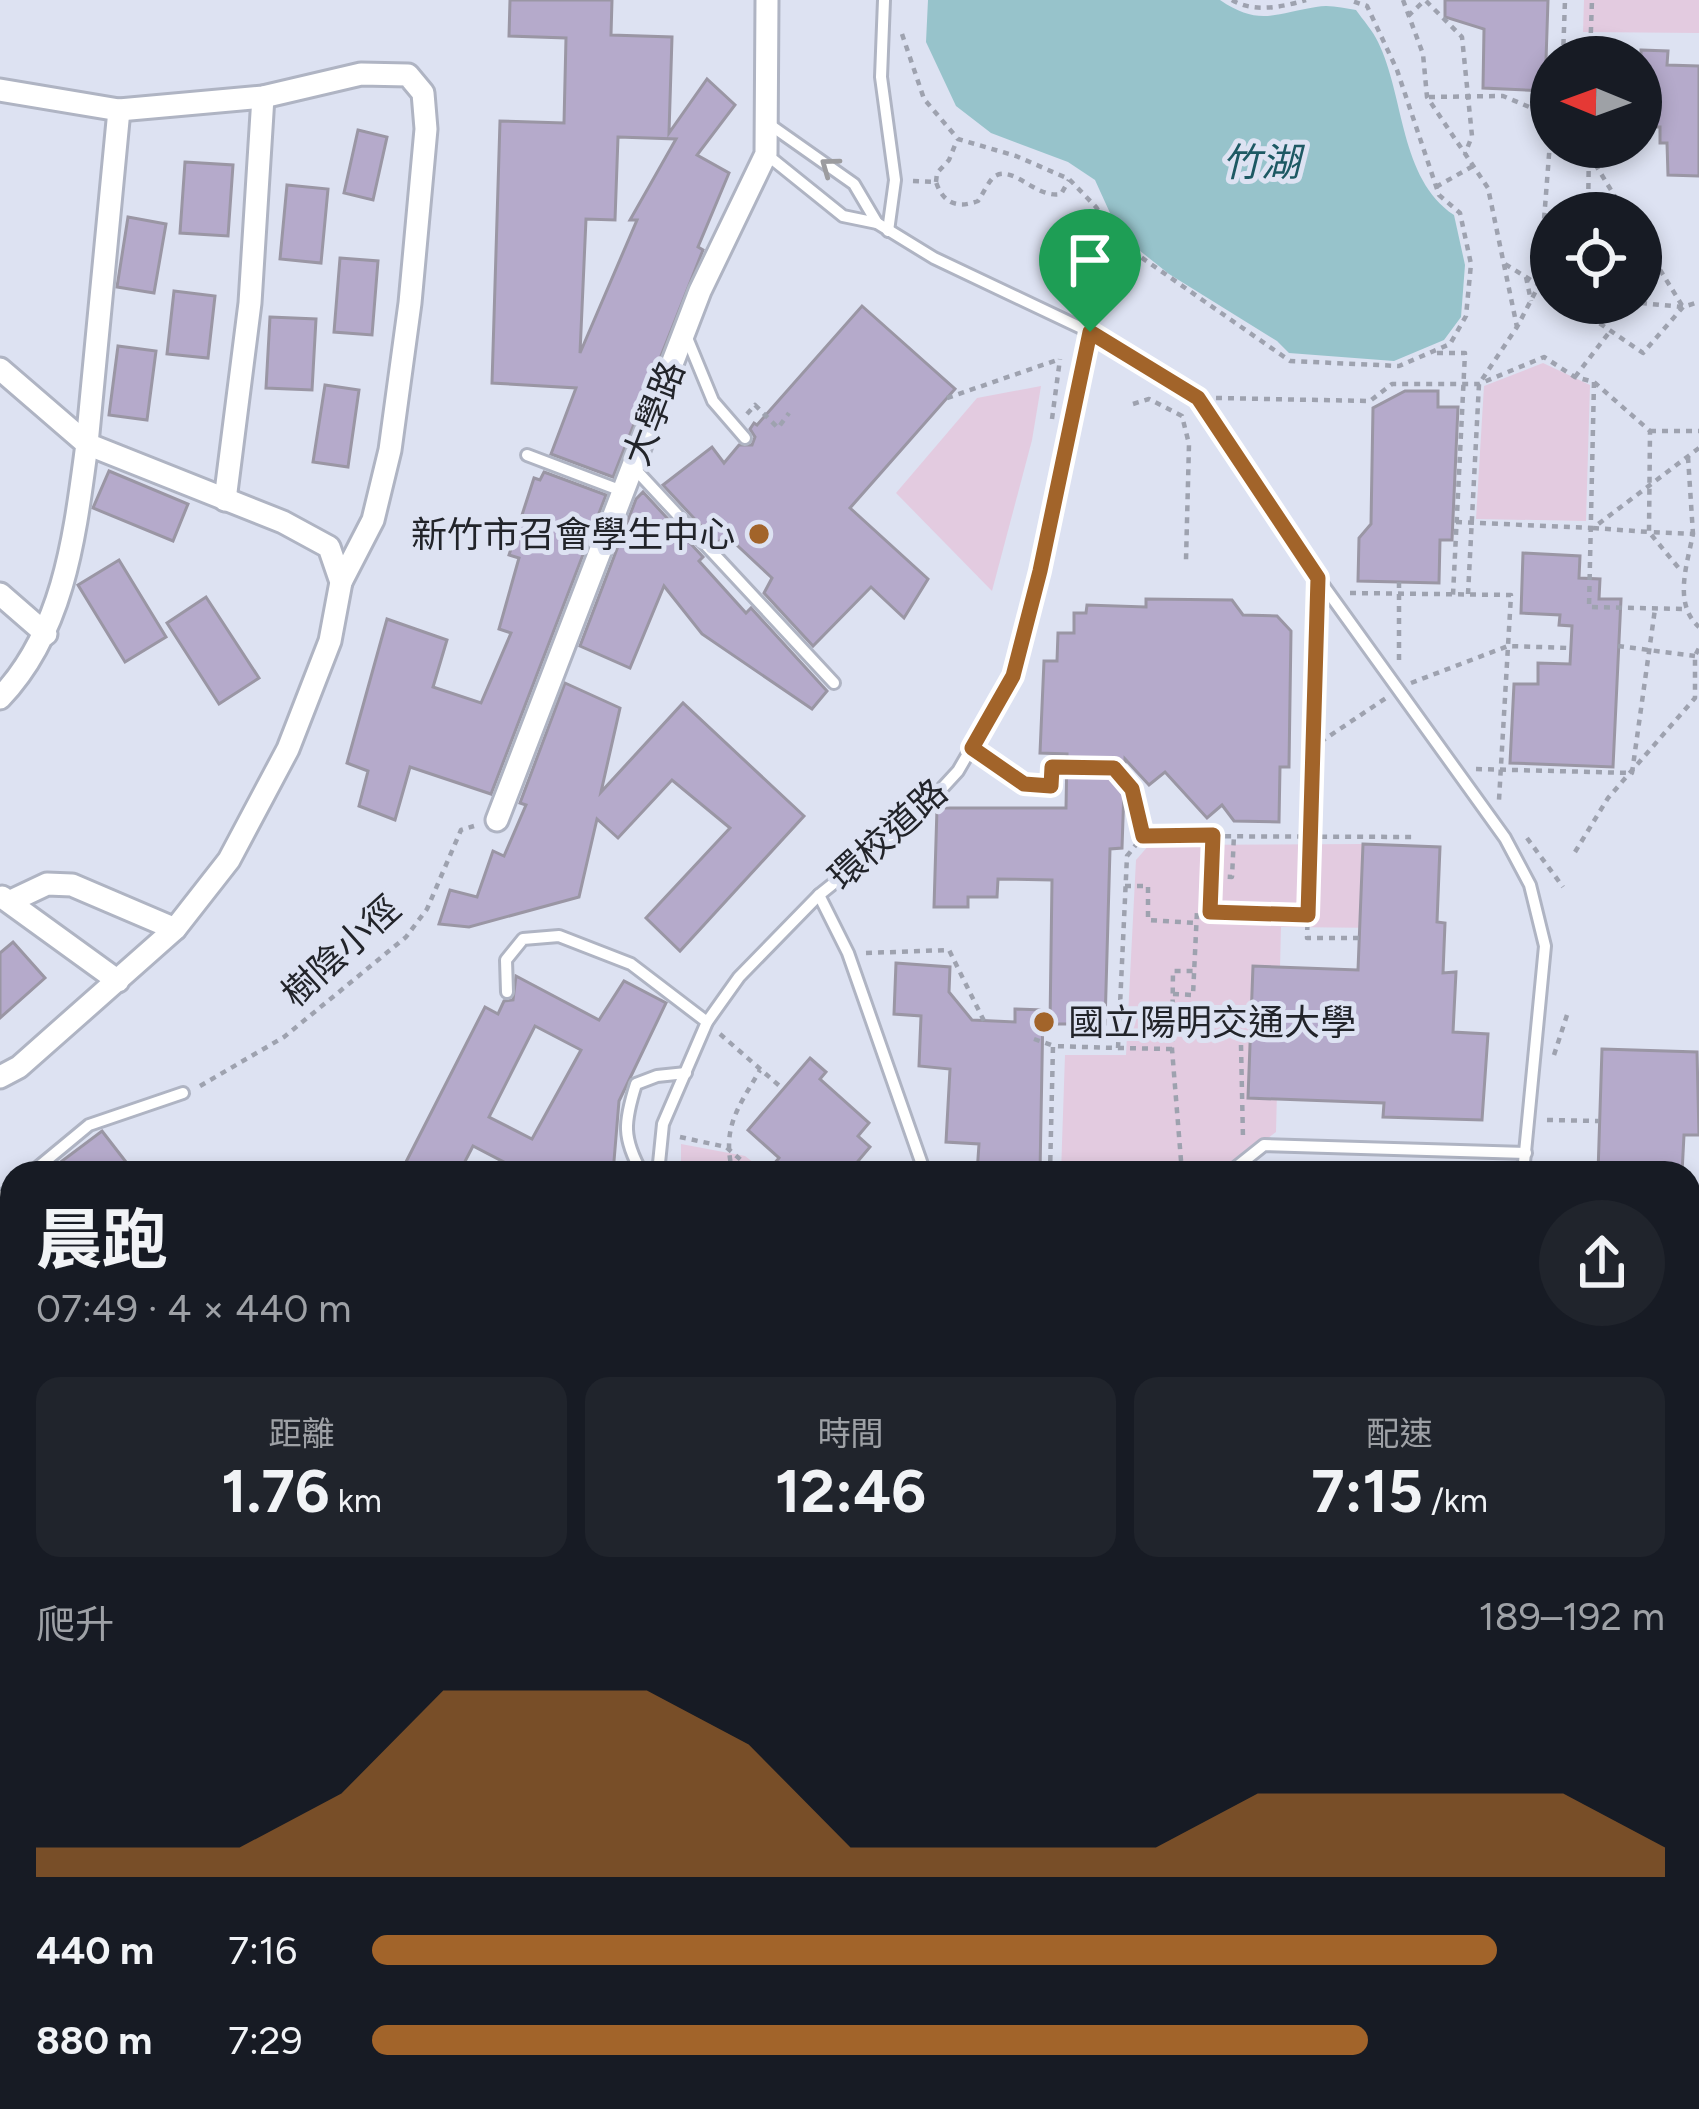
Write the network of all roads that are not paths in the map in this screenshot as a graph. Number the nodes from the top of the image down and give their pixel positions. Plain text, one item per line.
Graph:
1 (767, 0) edge
2 (884, 0) edge
3 (0, 90) edge
4 (263, 97) junction
5 (119, 110) junction
6 (766, 122) junction
7 (766, 154) junction
8 (883, 227) junction
9 (1090, 332) junction
10 (685, 333) junction
11 (0, 369) edge
12 (745, 438) dead end
13 (87, 444) junction
14 (526, 454) dead end
15 (635, 469) junction
16 (622, 491) junction
17 (225, 500) junction
18 (341, 582) junction
19 (0, 594) edge
20 (46, 634) junction
21 (834, 683) dead end
22 (0, 698) edge
23 (497, 820) road end
24 (819, 895) junction
25 (6, 898) edge
26 (175, 929) junction
27 (118, 981) junction
28 (507, 992) dead end
29 (707, 1022) junction
30 (686, 1073) junction
31 (0, 1077) edge
32 (183, 1094) road end
33 (1526, 1153) junction
34 (46, 1161) edge
35 (636, 1161) edge
36 (659, 1161) edge
37 (921, 1161) edge
38 (1244, 1161) edge
39 (1525, 1161) edge

1 - 6 street, 大學路
2 - 8 lane
3 - 5 street
4 - 5 street
4 - 17 street
4 - 18 street
5 - 13 street
6 - 7 street, 大學路
8 -> 6 lane
7 - 8 lane
7 - 10 street, 大學路
8 - 9 lane
9 - 24 lane, 環校道路
9 - 33 lane
10 - 12 lane
10 - 15 street, 大學路
11 - 13 street
13 - 17 street
13 - 20 street
14 - 16 lane
15 - 16 street, 大學路
15 - 21 lane
16 - 23 street, 大學路
17 - 18 street
18 - 26 street
19 - 20 street
20 - 22 street
24 - 29 lane, 環校道路
24 - 37 lane
25 - 26 street
25 - 27 street
26 - 27 street
27 - 31 street
28 - 29 lane
29 - 30 lane, 環校道路
30 - 35 lane
30 - 36 lane, 環校道路
32 - 34 lane
33 - 38 lane
33 - 39 lane

